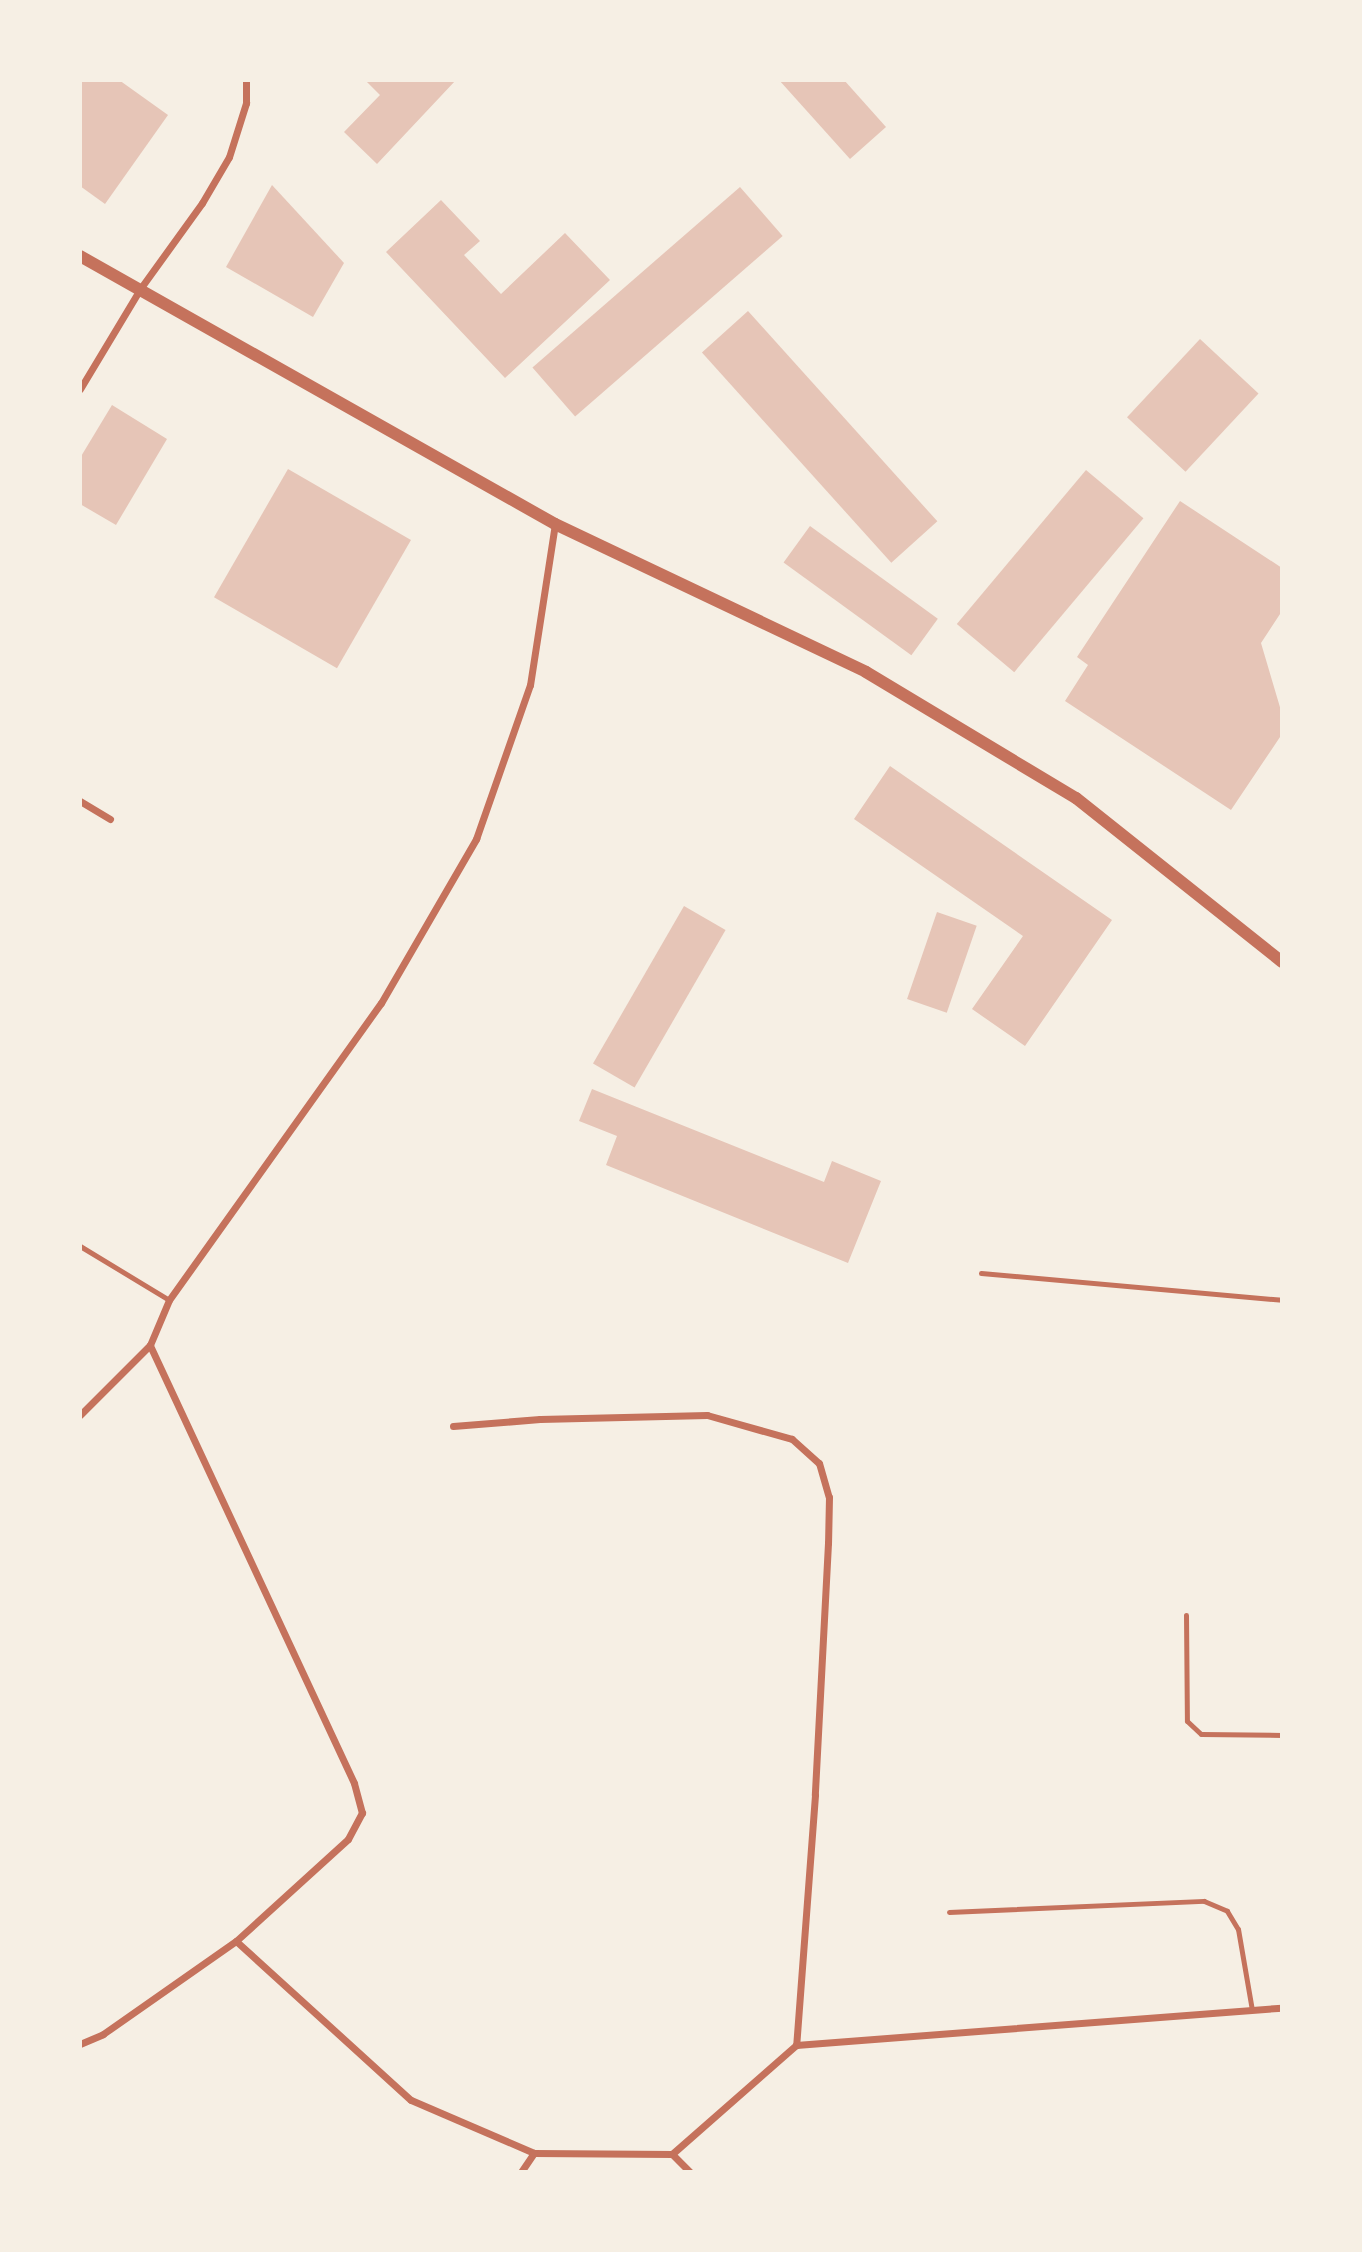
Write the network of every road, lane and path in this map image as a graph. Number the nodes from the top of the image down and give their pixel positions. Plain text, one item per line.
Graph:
1 (246, 80) edge
2 (80, 256) edge
3 (140, 289) junction
4 (80, 389) edge
5 (555, 524) junction
6 (80, 801) edge
7 (110, 819) dead end
8 (1282, 962) edge
9 (80, 1246) edge
10 (981, 1273) dead end
11 (169, 1300) junction
12 (1282, 1300) edge
13 (150, 1345) junction
14 (80, 1415) edge
15 (453, 1426) dead end
16 (1186, 1615) dead end
17 (1282, 1735) edge
18 (949, 1912) dead end
19 (236, 1941) junction
20 (1282, 2008) edge
21 (1252, 2010) junction
22 (80, 2044) edge
23 (796, 2045) junction
24 (534, 2153) junction
25 (672, 2154) junction
26 (521, 2172) edge
27 (690, 2172) edge

1 - 3 street
2 - 3 street
3 - 4 street
3 - 5 street
5 - 8 street
5 - 11 street
6 - 7 street
9 - 11 lane
10 - 12 lane
11 - 13 street
13 - 14 street
13 - 19 street
15 - 23 street
16 - 17 lane
18 - 21 lane
19 - 22 street
19 - 24 street
20 - 21 street
21 - 23 street
23 - 25 street
24 - 25 street
24 - 26 street
25 - 27 street

